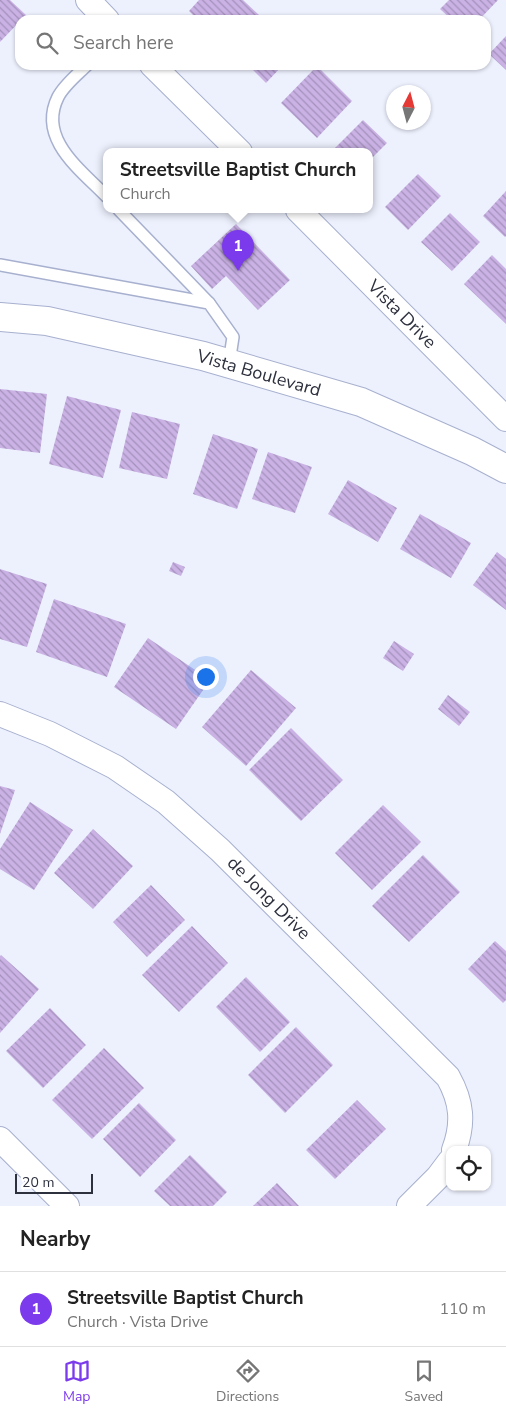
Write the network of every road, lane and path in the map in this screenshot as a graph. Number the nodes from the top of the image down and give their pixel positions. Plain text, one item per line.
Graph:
1 (88, 0) edge
2 (102, 15) edge
3 (82, 70) edge
4 (157, 70) edge
5 (236, 148) edge
6 (103, 193) edge
7 (122, 213) edge
8 (301, 213) edge
9 (0, 265) edge
10 (209, 302) junction
11 (0, 317) edge
12 (229, 363) junction
13 (506, 419) edge
14 (506, 469) edge
15 (0, 714) edge
16 (0, 1139) edge
17 (456, 1146) edge
18 (446, 1166) edge
19 (67, 1206) edge
20 (409, 1206) edge

1 - 2 street
3 - 6 lane
4 - 5 street
7 - 10 lane
8 - 13 street, Vista Drive
9 - 10 lane
10 - 12 lane
11 - 12 street, Vista Boulevard
12 - 14 street, Vista Boulevard
15 - 17 street, de Jong Drive
16 - 19 street
18 - 20 street

